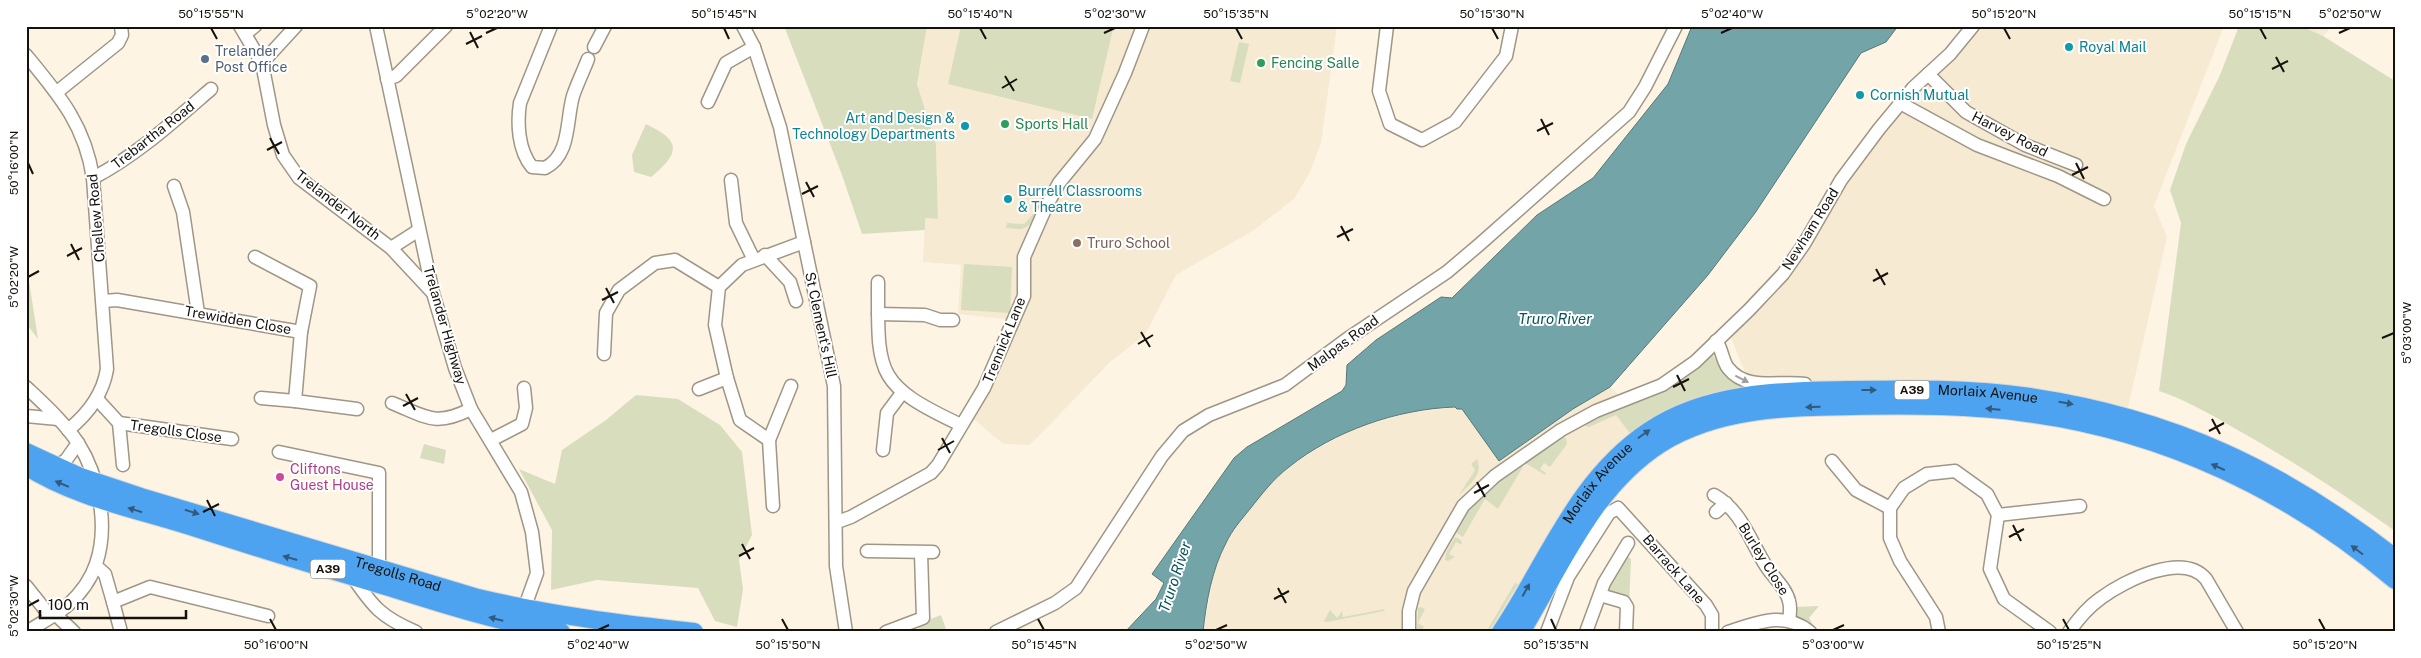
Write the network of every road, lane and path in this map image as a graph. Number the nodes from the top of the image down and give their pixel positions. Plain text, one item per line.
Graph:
1 (121, 26) edge
2 (296, 26) edge
3 (376, 26) edge
4 (446, 26) edge
5 (551, 26) edge
6 (605, 26) edge
7 (743, 26) edge
8 (1142, 26) edge
9 (1386, 26) edge
10 (1512, 26) edge
11 (1676, 26) edge
12 (1973, 26) edge
13 (246, 29) edge
14 (594, 47) dead end
15 (754, 47) junction
16 (26, 55) edge
17 (588, 59) dead end
18 (262, 63) junction
19 (1928, 74) junction
20 (387, 79) junction
21 (211, 89) dead end
22 (57, 92) junction
23 (708, 102) dead end
24 (1900, 103) junction
25 (2076, 165) dead end
26 (93, 178) junction
27 (731, 180) dead end
28 (174, 186) dead end
29 (2104, 199) dead end
30 (419, 230) junction
31 (804, 242) junction
32 (392, 248) junction
33 (255, 257) dead end
34 (760, 257) junction
35 (878, 282) dead end
36 (720, 287) junction
37 (433, 292) junction
38 (103, 301) junction
39 (796, 301) dead end
40 (198, 313) junction
41 (878, 314) junction
42 (949, 317) dead end
43 (301, 332) junction
44 (1716, 340) junction
45 (604, 354) dead end
46 (727, 378) junction
47 (791, 386) dead end
48 (26, 387) edge
49 (524, 388) dead end
50 (699, 389) dead end
51 (1843, 390) junction
52 (902, 394) junction
53 (261, 398) dead end
54 (97, 399) junction
55 (295, 401) junction
56 (392, 403) dead end
57 (357, 409) dead end
58 (471, 409) junction
59 (26, 416) edge
60 (58, 419) junction
61 (119, 423) junction
62 (961, 425) junction
63 (68, 430) junction
64 (232, 439) dead end
65 (492, 440) junction
66 (769, 440) junction
67 (78, 443) junction
68 (883, 450) dead end
69 (26, 452) edge
70 (279, 452) dead end
71 (1832, 461) dead end
72 (124, 465) dead end
73 (26, 466) edge
74 (56, 468) junction
75 (97, 490) junction
76 (1714, 495) dead end
77 (1726, 504) junction
78 (773, 506) dead end
79 (2080, 506) dead end
80 (1890, 508) junction
81 (1716, 512) dead end
82 (1998, 515) junction
83 (837, 522) junction
84 (1628, 542) dead end
85 (867, 552) dead end
86 (2395, 558) edge
87 (96, 566) junction
88 (379, 568) junction
89 (352, 576) junction
90 (2395, 580) edge
91 (26, 586) edge
92 (1600, 595) junction
93 (113, 602) junction
94 (524, 609) junction
95 (52, 615) junction
96 (268, 616) dead end
97 (1789, 620) junction
98 (846, 631) edge
99 (27, 632) edge
100 (74, 632) edge
101 (121, 632) edge
102 (416, 632) edge
103 (561, 632) edge
104 (592, 632) edge
105 (694, 632) edge
106 (855, 632) edge
107 (886, 632) edge
108 (996, 632) edge
109 (1409, 632) edge
110 (1501, 632) edge
111 (1521, 632) edge
112 (1547, 632) edge
113 (1586, 632) edge
114 (1626, 632) edge
115 (1712, 632) edge
116 (1728, 632) edge
117 (1810, 632) edge
118 (1939, 632) edge
119 (2050, 632) edge
120 (2068, 632) edge
121 (2238, 632) edge

1 - 22 street
2 - 18 street
3 - 20 street, Trelander Highway
4 - 20 street
5 - 17 street
6 - 14 street
7 - 15 street, St Clement's Hill
8 - 62 street, Trennick Lane
9 - 10 street
11 - 108 street, Malpas Road
12 - 19 street, Newham Road
13 - 18 street, Trelander North
15 - 23 street
15 - 31 street, St Clement's Hill
16 - 22 street, Chellew Road
18 - 32 street, Trelander North
19 - 24 street, Newham Road
19 - 25 street, Harvey Road
20 - 30 street, Trelander Highway
21 - 26 street, Trebartha Road
22 - 26 street, Chellew Road
24 - 29 street
24 - 44 street, Newham Road
26 - 38 street, Chellew Road
27 - 34 street
28 - 40 street
30 - 32 street
30 - 37 street, Trelander Highway
31 - 34 street
31 - 83 street, St Clement's Hill
32 - 37 street, Trelander North
33 - 43 street
34 - 36 street
34 - 39 street
35 - 41 street
36 - 45 street
36 - 46 street
37 - 58 street, Trelander Highway
38 - 40 street, Trewidden Close
38 - 54 street, Chellew Road
40 - 43 street, Trewidden Close
41 - 42 street
41 - 52 street
43 - 55 street, Trewidden Close
44 -> 51 street
44 - 109 street, Newham Road
46 - 50 street
46 - 66 street
47 - 66 street
48 - 60 street
49 - 65 street
51 -> 86 highway, Morlaix Avenue / A39
110 -> 51 highway, Morlaix Avenue / A39
52 - 62 street
52 - 68 street
53 - 55 street
54 - 61 street
54 - 63 street, Chellew Road
55 - 57 street
56 - 58 street
58 - 65 street, Trelander Highway
59 - 60 street
60 - 63 street
61 - 64 street, Tregolls Close
61 - 72 street
62 - 83 street, Trennick Lane
63 - 67 street
65 - 94 street, Trelander Highway
66 - 78 street
67 - 74 street
67 - 75 street
69 - 74 highway, Tregolls Road / A39
70 - 88 street
71 - 80 street
75 -> 73 highway, Tregolls Road / A39
74 - 75 highway, Tregolls Road / A39
75 - 87 street
75 -> 88 highway, Tregolls Road / A39
89 -> 75 highway, Tregolls Road / A39
76 - 77 street, Burley Close
77 - 81 street
77 - 97 street, Burley Close
79 - 82 street
80 - 82 street
80 - 118 street
82 - 119 street
83 - 98 street, St Clement's Hill
84 - 92 street
85 - 107 street
87 - 93 street
87 - 95 street
88 - 94 highway, Tregolls Road / A39
89 - 102 street
103 -> 89 highway, Tregolls Road / A39
90 -> 111 highway, Morlaix Avenue / A39
91 - 95 street
92 - 113 street
92 - 114 street
93 - 96 street
93 - 101 street
94 - 104 highway, A39
94 - 105 highway, Tregolls Road / A39
95 - 99 street
95 - 100 street
97 - 116 street
97 - 117 street
98 - 106 street
112 - 115 street, Barrack Lane
120 - 121 street

